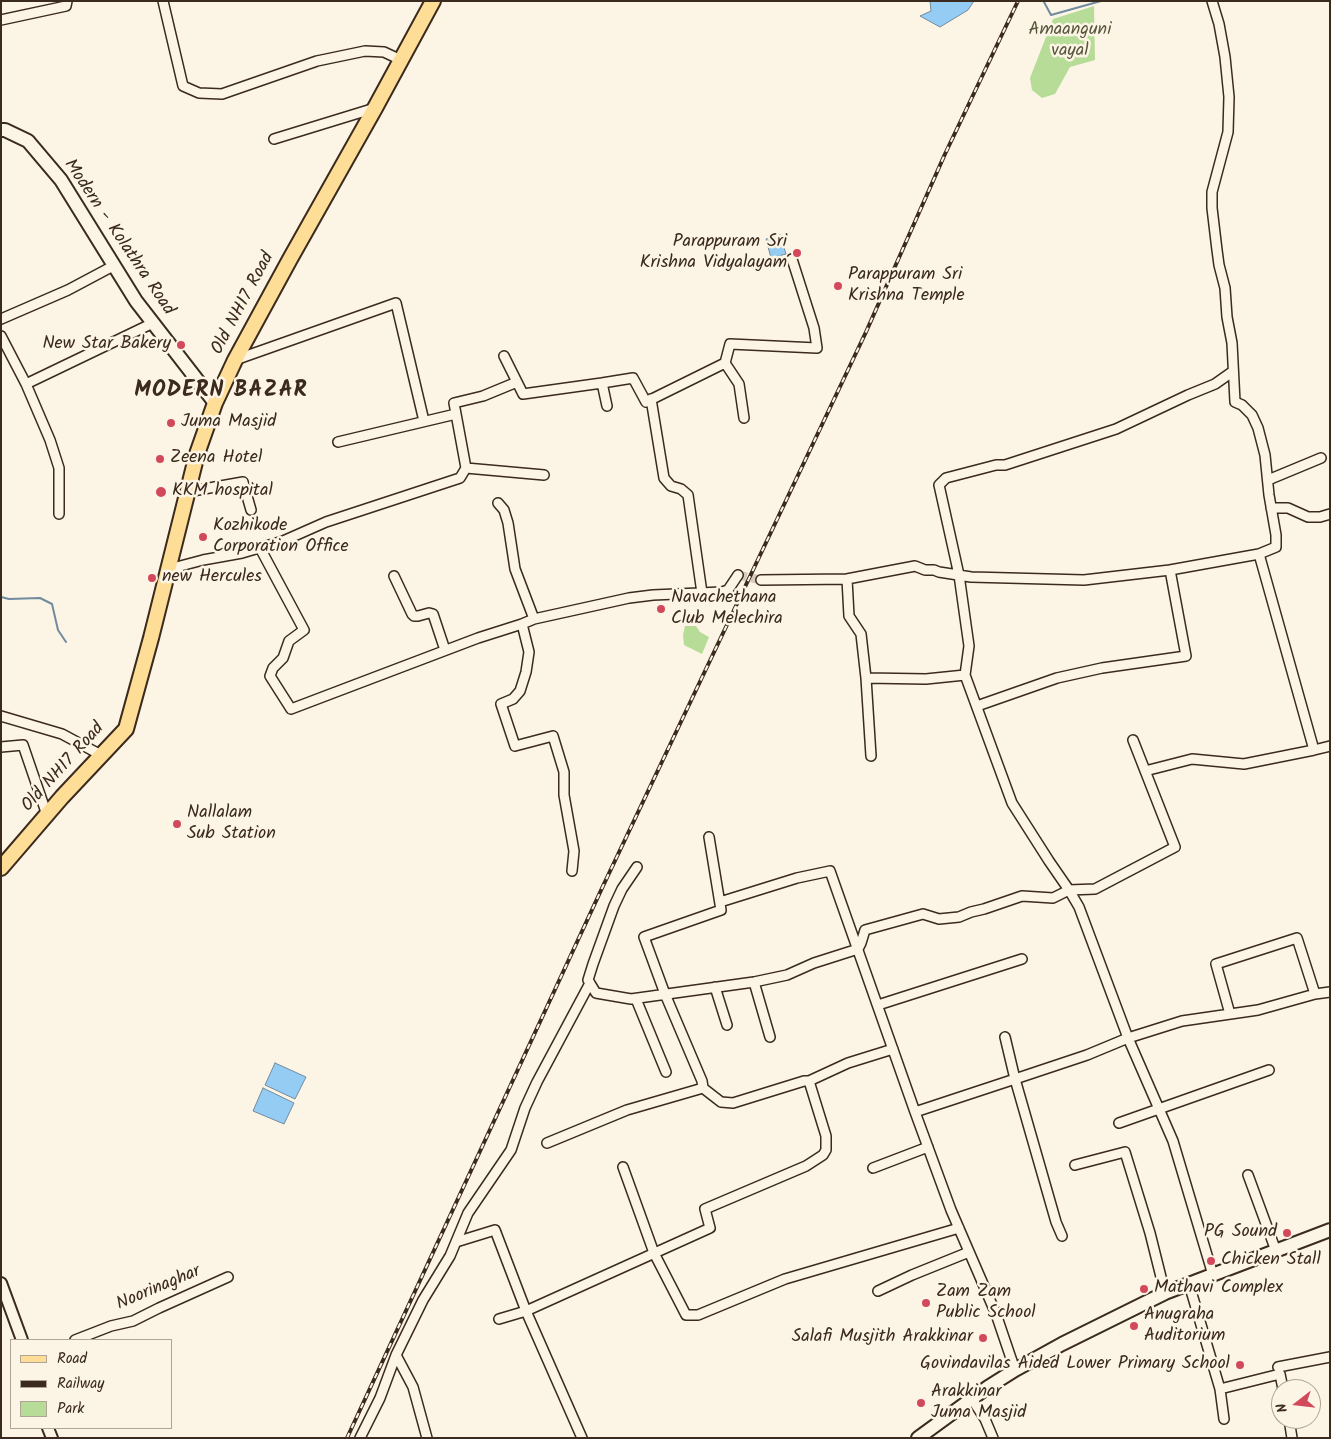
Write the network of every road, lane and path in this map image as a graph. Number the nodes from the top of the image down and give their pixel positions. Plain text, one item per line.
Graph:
1 (67, 1) edge
2 (163, 1) edge
3 (433, 1) edge
4 (1212, 1) edge
5 (1, 20) edge
6 (401, 60) junction
7 (376, 108) junction
8 (1, 130) edge
9 (274, 138) dead end
10 (792, 259) dead end
11 (115, 266) junction
12 (1, 319) edge
13 (153, 323) junction
14 (1, 336) edge
15 (504, 356) dead end
16 (234, 360) junction
17 (725, 363) junction
18 (1232, 372) junction
19 (517, 382) junction
20 (602, 383) junction
21 (26, 384) junction
22 (651, 399) junction
23 (215, 403) junction
24 (606, 406) dead end
25 (456, 414) junction
26 (744, 418) dead end
27 (424, 421) junction
28 (338, 442) dead end
29 (1321, 458) dead end
30 (466, 468) junction
31 (544, 475) dead end
32 (1268, 480) junction
33 (187, 492) junction
34 (498, 503) dead end
35 (1271, 508) junction
36 (251, 510) dead end
37 (58, 514) dead end
38 (1330, 514) edge
39 (260, 548) junction
40 (1259, 554) junction
41 (169, 570) junction
42 (1170, 570) junction
43 (738, 575) dead end
44 (959, 575) junction
45 (394, 576) dead end
46 (846, 579) junction
47 (761, 580) tunnel mouth
48 (702, 593) junction
49 (534, 618) junction
50 (522, 624) junction
51 (446, 650) junction
52 (965, 675) junction
53 (866, 678) junction
54 (977, 706) junction
55 (1, 716) edge
56 (1133, 740) dead end
57 (1330, 746) edge
58 (1, 747) edge
59 (1314, 750) junction
60 (102, 755) junction
61 (871, 756) dead end
62 (1145, 771) junction
63 (47, 815) junction
64 (708, 838) dead end
65 (638, 867) dead end
66 (1, 868) edge
67 (572, 871) dead end
68 (1069, 890) junction
69 (720, 902) junction
70 (858, 949) junction
71 (1022, 959) dead end
72 (754, 982) junction
73 (590, 983) junction
74 (715, 987) junction
75 (1330, 992) edge
76 (665, 994) junction
77 (1315, 994) junction
78 (636, 999) junction
79 (878, 1005) junction
80 (1230, 1014) junction
81 (727, 1025) dead end
82 (770, 1037) dead end
83 (1005, 1037) dead end
84 (1128, 1038) junction
85 (893, 1049) junction
86 (1269, 1070) dead end
87 (666, 1072) dead end
88 (810, 1080) junction
89 (1015, 1080) junction
90 (703, 1088) junction
91 (1159, 1108) junction
92 (915, 1112) junction
93 (1119, 1123) dead end
94 (547, 1143) dead end
95 (928, 1147) junction
96 (1074, 1165) dead end
97 (623, 1167) dead end
98 (873, 1168) dead end
99 (1248, 1175) dead end
100 (959, 1228) junction
101 (1330, 1230) edge
102 (1062, 1236) dead end
103 (456, 1242) junction
104 (1276, 1251) junction
105 (654, 1252) junction
106 (969, 1252) junction
107 (1213, 1275) junction
108 (228, 1277) dead end
109 (1, 1283) edge
110 (1189, 1284) junction
111 (878, 1291) dead end
112 (1165, 1293) junction
113 (526, 1311) junction
114 (499, 1319) dead end
115 (22, 1339) edge
116 (78, 1339) edge
117 (396, 1354) junction
118 (1330, 1357) edge
119 (1278, 1367) dead end
120 (1015, 1370) junction
121 (1281, 1379) edge
122 (1220, 1389) junction
123 (972, 1399) junction
124 (1224, 1419) dead end
125 (360, 1438) edge
126 (427, 1438) edge
127 (582, 1438) edge
128 (918, 1438) edge
129 (993, 1438) edge

1 - 5 street
2 - 6 street
3 - 6 main road, Old NH17 Road
4 - 18 street
6 - 7 main road, Old NH17 Road
7 - 9 street
7 - 16 main road, Old NH17 Road
8 - 11 main road, Modern - Kolathra Road
10 - 17 street
11 - 12 street
11 - 13 main road, Modern - Kolathra Road
13 - 21 street
13 - 23 main road, Modern - Kolathra Road
14 - 21 street
15 - 19 street
16 - 23 main road, Old NH17 Road
16 - 27 street
17 - 22 street
17 - 26 street
18 - 32 street
18 - 44 street
19 - 20 street
19 - 25 street
20 - 22 street
20 - 24 street
21 - 37 street
22 - 48 street
23 - 33 main road, Old NH17 Road
25 - 27 street
25 - 30 street
27 - 28 street
29 - 32 street
30 - 31 street
30 - 39 street
32 - 35 street
33 - 36 street
33 - 41 main road, Old NH17 Road
34 - 49 street
35 - 38 street
35 - 40 street
39 - 41 street
39 - 51 street
40 - 42 street
40 - 59 street
41 - 60 main road, Old NH17 Road
42 - 44 street
42 - 54 street
43 - 48 street
44 - 46 street
44 - 52 street
45 - 51 street
46 - 47 street
46 - 53 street
48 - 49 street
49 - 50 street
50 - 51 street
50 - 67 street
52 - 53 street
52 - 54 street
53 - 61 street
54 - 68 street
55 - 60 street
56 - 62 street
57 - 59 street
58 - 63 street
59 - 62 street
60 - 63 main road, Old NH17 Road
62 - 68 street
63 - 66 main road, Old NH17 Road
64 - 69 street
65 - 73 street
68 - 70 street
68 - 84 street
69 - 70 street
69 - 76 street
70 - 72 street
70 - 79 street
71 - 79 street
72 - 74 street
72 - 82 street
73 - 78 street
73 - 103 street
74 - 76 street
74 - 81 street
75 - 77 street
76 - 78 street
76 - 90 street
77 - 80 street
77 - 80 street
78 - 87 street
79 - 85 street
80 - 84 street
83 - 89 street
84 - 89 street
84 - 91 street
85 - 88 street
85 - 92 street
86 - 91 street
88 - 90 street
88 - 105 street
89 - 92 street
89 - 102 street
90 - 94 street
91 - 93 street
91 - 107 street
92 - 95 street
95 - 98 street
95 - 100 street
96 - 112 street
97 - 105 street
99 - 104 street
100 - 105 street
100 - 106 street
101 - 104 main road
103 - 113 street
103 - 117 street
104 - 107 main road
105 - 113 street
106 - 111 street
106 - 120 street
107 - 110 main road
108 - 116 street, Noorinaghar
109 - 115 street
110 - 112 main road
110 - 122 street
112 - 120 main road
113 - 114 street
113 - 127 street
117 - 125 street
117 - 126 street
118 - 119 street
120 - 123 main road
121 - 122 street
122 - 124 street
123 - 128 main road
123 - 129 street

